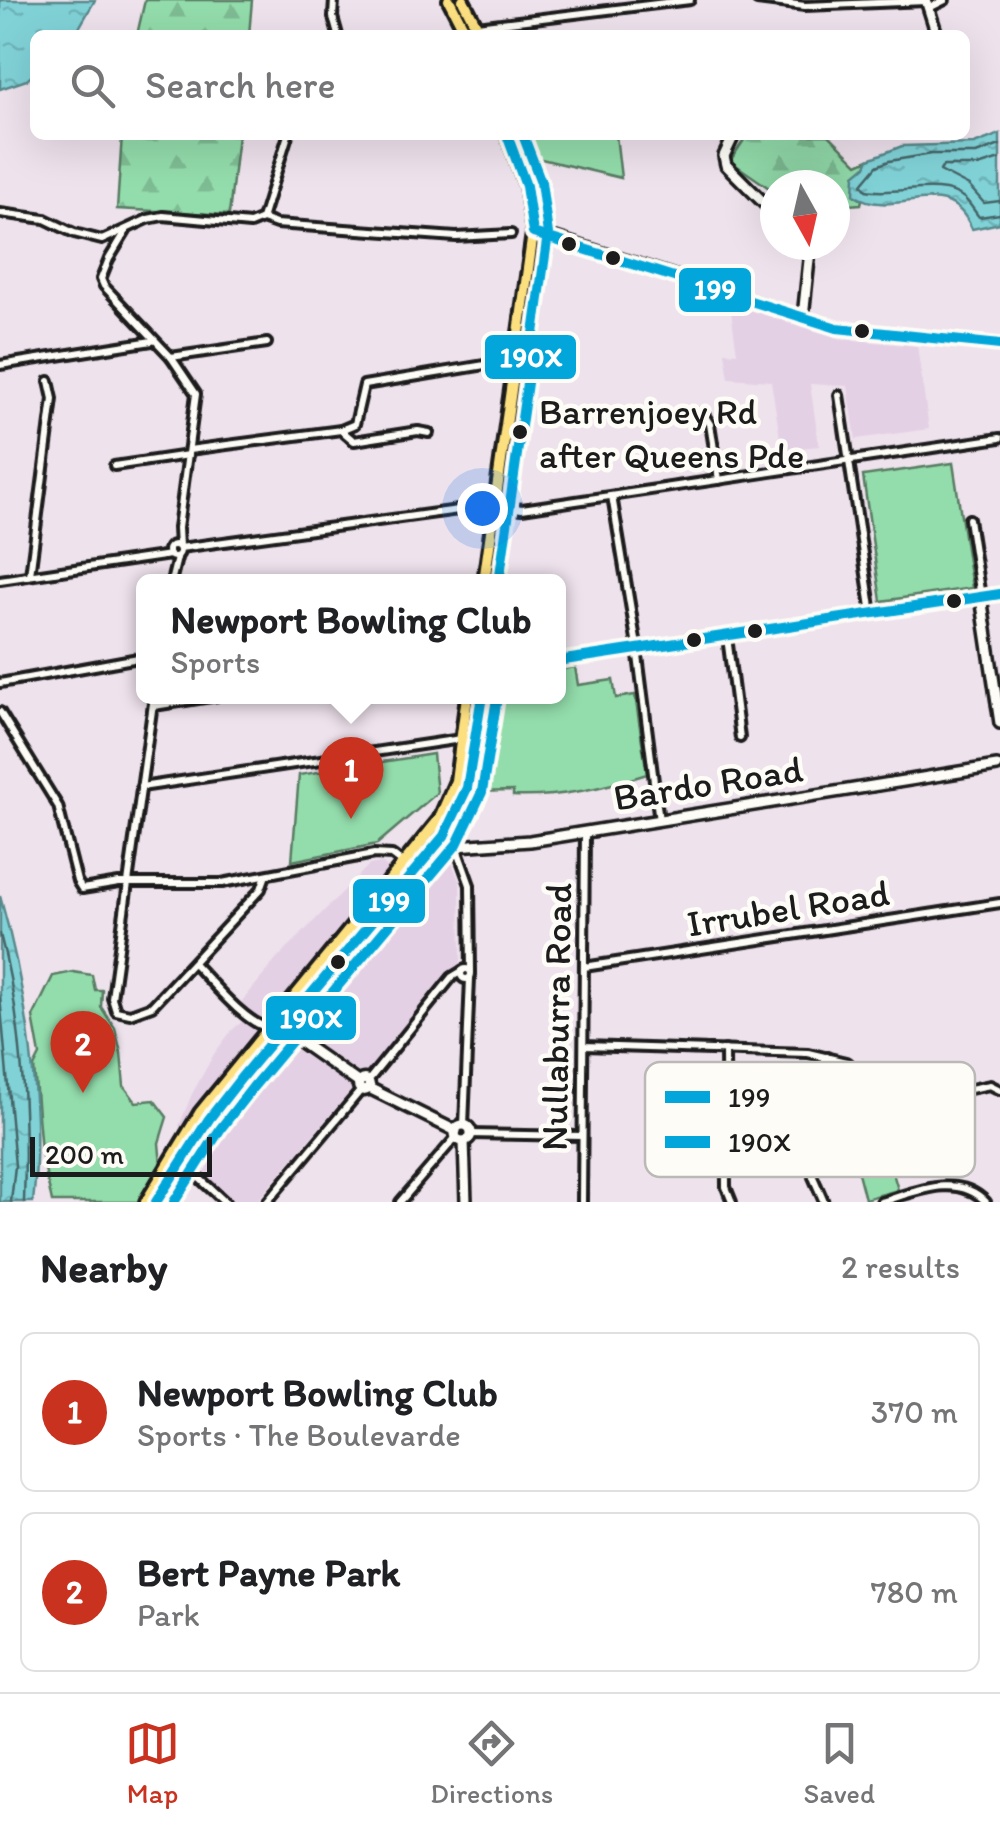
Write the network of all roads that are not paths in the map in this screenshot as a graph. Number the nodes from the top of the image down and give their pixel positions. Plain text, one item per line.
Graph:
1 (334, 0) edge
2 (449, 0) edge
3 (463, 0) edge
4 (690, 0) edge
5 (757, 0) edge
6 (945, 0) edge
7 (927, 3) edge
8 (337, 30) edge
9 (464, 30) edge
10 (478, 30) edge
11 (486, 30) edge
12 (935, 30) edge
13 (286, 140) edge
14 (509, 140) edge
15 (522, 140) edge
16 (731, 140) edge
17 (760, 199) edge
18 (0, 213) edge
19 (262, 218) junction
20 (126, 230) junction
21 (533, 233) junction
22 (511, 234) dead end
23 (546, 236) junction
24 (809, 260) edge
25 (802, 317) junction
26 (153, 340) junction
27 (267, 343) dead end
28 (1000, 345) edge
29 (171, 357) junction
30 (516, 360) junction
31 (0, 365) edge
32 (50, 381) dead end
33 (839, 395) dead end
34 (704, 413) dead end
35 (340, 430) junction
36 (429, 433) dead end
37 (1000, 438) edge
38 (189, 453) junction
39 (849, 460) junction
40 (114, 466) dead end
41 (718, 480) junction
42 (612, 496) junction
43 (495, 505) junction
44 (508, 508) junction
45 (970, 519) dead end
46 (175, 551) junction
47 (172, 574) edge
48 (485, 574) edge
49 (499, 574) edge
50 (30, 575) junction
51 (0, 580) edge
52 (1000, 594) edge
53 (981, 597) junction
54 (872, 614) junction
55 (727, 637) junction
56 (636, 649) junction
57 (136, 659) edge
58 (566, 661) edge
59 (0, 683) edge
60 (998, 696) edge
61 (166, 704) edge
62 (466, 704) edge
63 (481, 704) edge
64 (153, 706) joint
65 (0, 712) edge
66 (1000, 722) edge
67 (740, 738) dead end
68 (461, 739) junction
69 (475, 740) junction
70 (999, 766) edge
71 (141, 787) junction
72 (660, 820) junction
73 (433, 828) junction
74 (585, 832) junction
75 (444, 836) junction
76 (456, 846) junction
77 (404, 864) junction
78 (422, 864) junction
79 (266, 875) junction
80 (128, 884) junction
81 (406, 884) junction
82 (1000, 903) edge
83 (192, 963) junction
84 (584, 966) junction
85 (466, 974) junction
86 (269, 1028) junction
87 (282, 1028) junction
88 (584, 1046) junction
89 (725, 1050) junction
90 (827, 1056) junction
91 (725, 1062) edge
92 (823, 1062) edge
93 (846, 1062) edge
94 (364, 1086) junction
95 (975, 1089) edge
96 (1000, 1090) edge
97 (462, 1134) junction
98 (582, 1136) junction
99 (177, 1159) junction
100 (726, 1177) edge
101 (813, 1177) edge
102 (146, 1202) edge
103 (156, 1202) edge
104 (225, 1202) edge
105 (267, 1202) edge
106 (400, 1202) edge
107 (466, 1202) edge
108 (582, 1202) edge
109 (732, 1202) edge
110 (824, 1202) edge
111 (881, 1202) edge
112 (986, 1202) edge

1 - 8 street
2 - 9 main road
3 - 10 main road
4 - 11 street
5 - 7 street
6 - 7 street
7 - 12 street
13 - 19 street
14 - 21 main road
15 - 23 main road
16 - 17 street
18 - 20 street
19 - 20 street
19 - 22 street
20 - 26 street
21 - 23 main road
21 - 30 main road
23 - 25 street
23 - 44 main road
24 - 25 street
25 - 28 street
26 - 29 street
26 - 31 street
27 - 29 street
29 - 38 street
30 - 35 street
30 - 43 main road
32 - 50 street
33 - 39 street
34 - 41 street
35 - 36 street
35 - 38 street
37 - 39 street
38 - 40 street
38 - 46 street
39 - 41 street
39 - 54 street
41 - 42 street
42 - 44 street
42 - 56 street
43 - 44 main road
43 - 46 street
43 - 48 main road
44 - 49 main road
45 - 53 street
46 - 47 street
46 - 50 street
50 - 51 street
52 - 53 street
53 - 54 street
53 - 60 street
54 - 55 street
55 - 56 street
55 - 67 street
56 - 58 street
56 - 72 street
57 - 59 street
60 - 66 street
61 - 64 street
62 - 68 main road
63 - 69 main road
64 - 71 street
65 - 80 street
68 - 69 main road
68 - 71 street
68 - 73 main road
69 - 75 main road
70 - 72 street, Bardo Road
71 - 80 street
72 - 74 street, Bardo Road
73 - 75 main road
73 - 77 main road
74 - 76 street, Bardo Road
74 - 84 street, Nullaburra Road
75 - 76 street
75 - 78 main road
76 - 85 street
77 - 78 main road
77 - 79 street
77 - 81 main road
77 - 86 main road
78 - 81 main road
79 - 80 street
79 - 83 street
80 - 83 street
81 - 87 main road
82 - 84 street, Irrubel Road
83 - 86 street
84 - 88 street, Nullaburra Road
85 - 94 street
85 - 97 street
86 - 99 main road
87 - 94 street
87 - 99 main road
88 - 89 street
88 - 98 street, Nullaburra Road
89 - 90 street
89 - 91 street
90 - 92 street
90 - 93 street
94 - 97 street
94 - 105 street
95 - 96 street
97 - 98 street
97 - 106 street
97 - 107 street
98 - 108 street, Nullaburra Road
99 - 102 main road
99 - 103 main road
99 - 104 street
100 - 109 street
101 - 110 street
111 - 112 street

